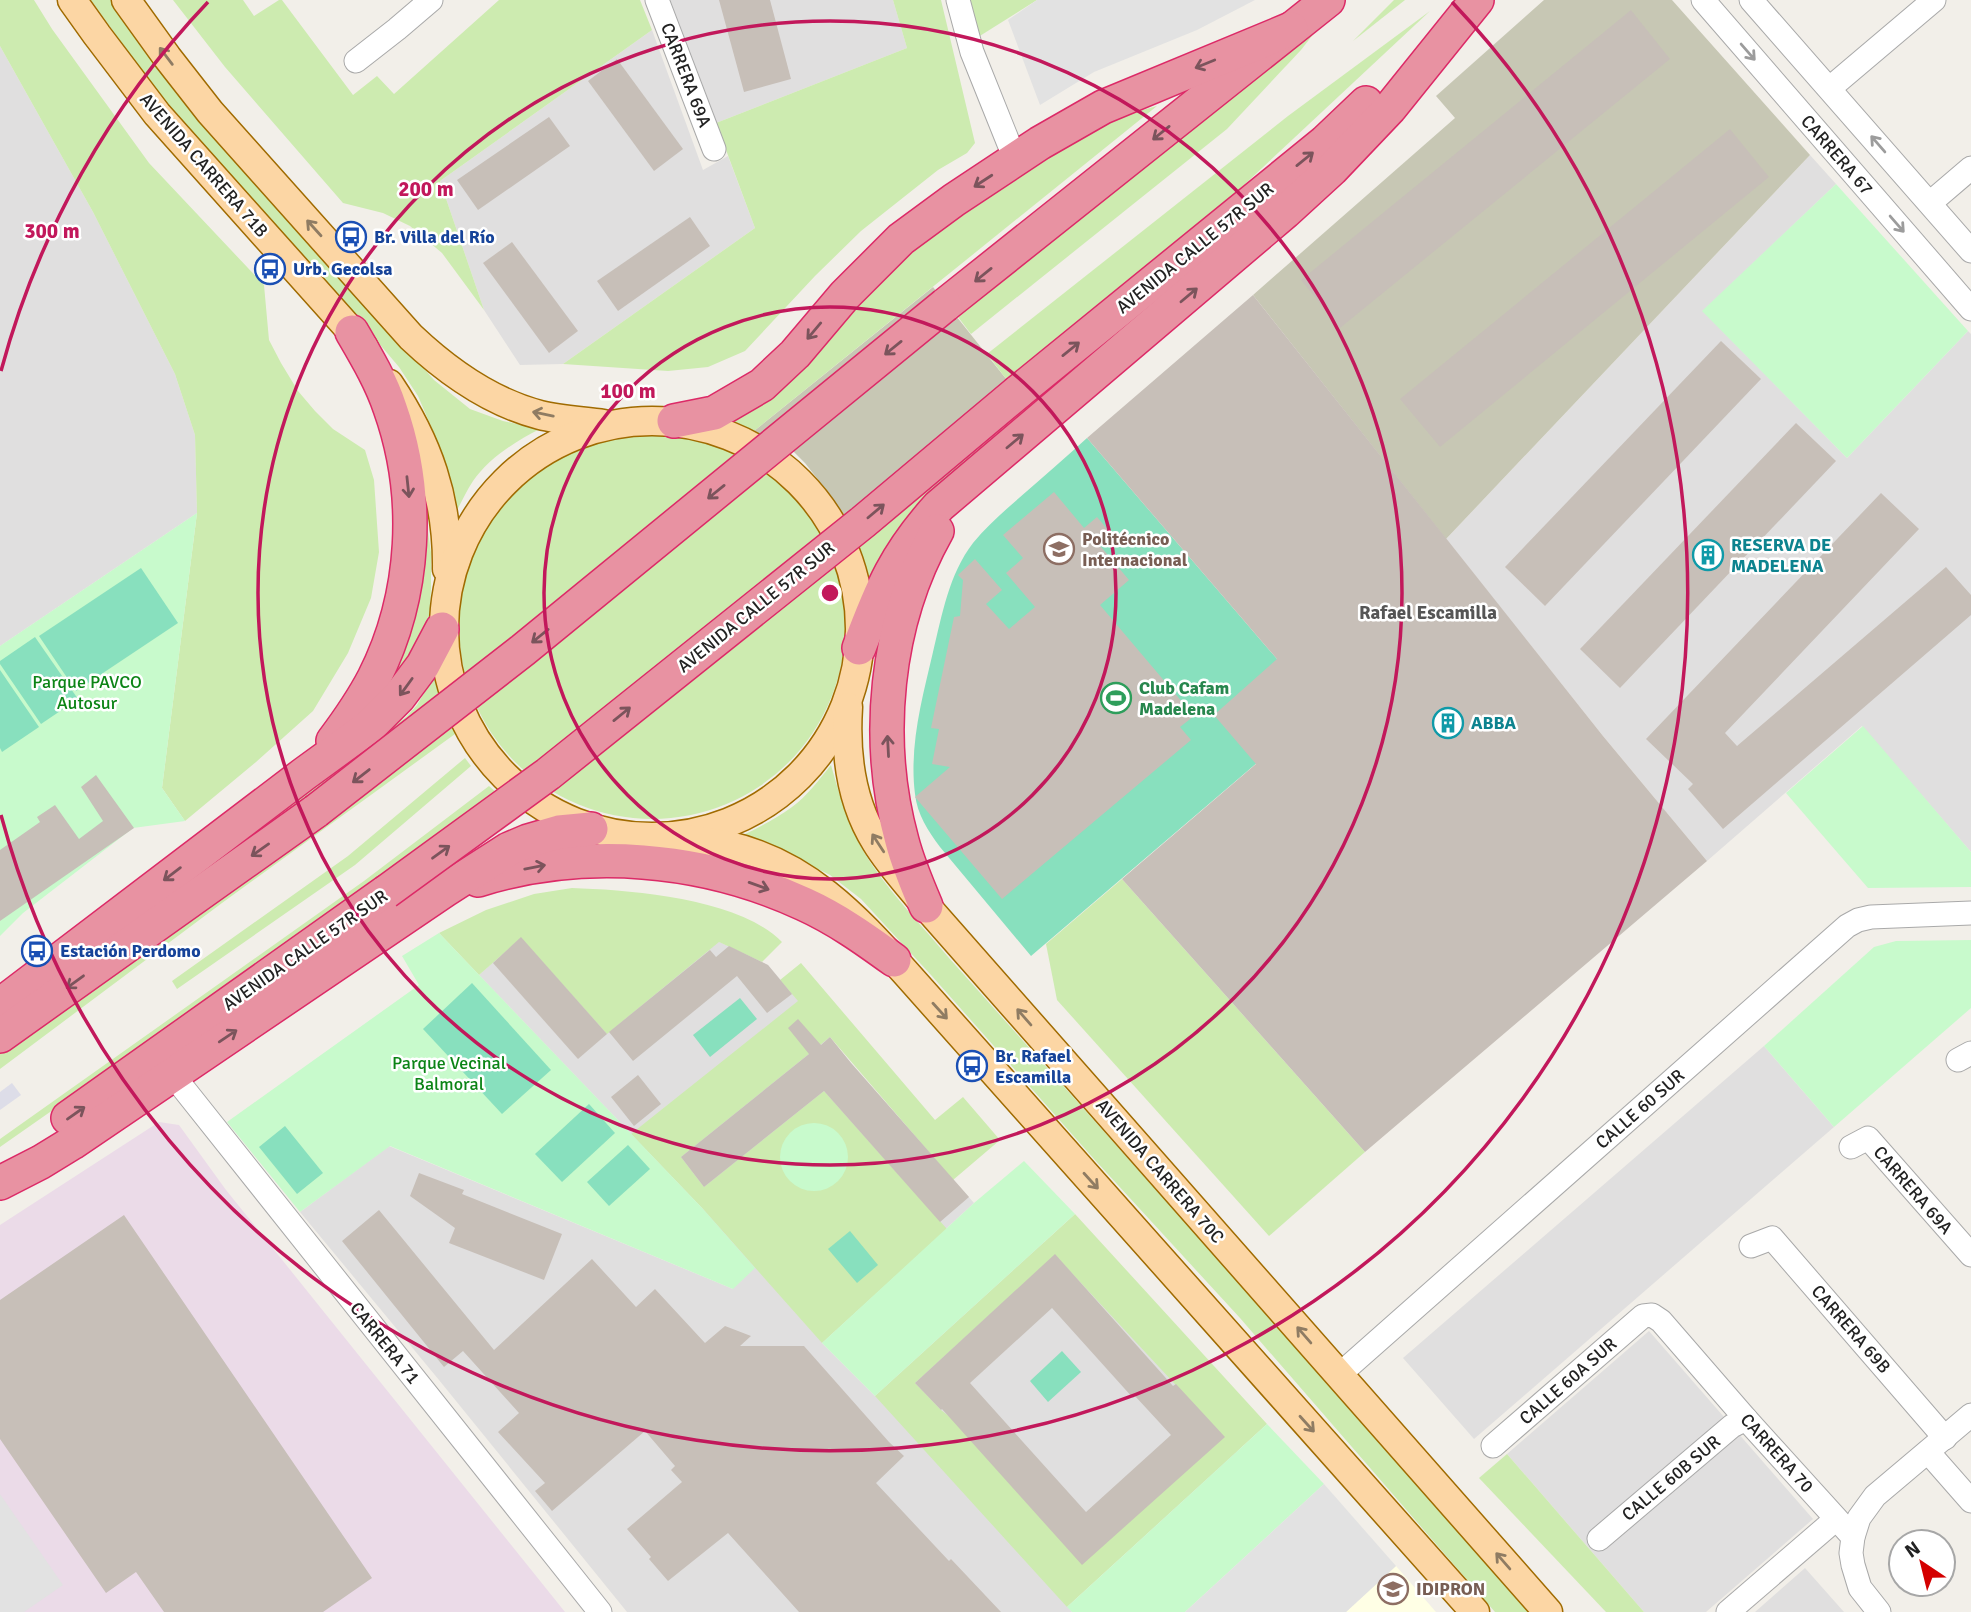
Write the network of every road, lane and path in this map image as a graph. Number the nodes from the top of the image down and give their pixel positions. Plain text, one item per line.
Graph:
1 (72, 0) edge
2 (126, 0) edge
3 (431, 0) edge
4 (657, 0) edge
5 (958, 0) edge
6 (1328, 0) edge
7 (1476, 0) edge
8 (1703, 0) edge
9 (1751, 0) edge
10 (1934, 0) edge
11 (1291, 29) junction
12 (356, 61) dead end
13 (1830, 89) junction
14 (714, 149) dead end
15 (1015, 159) junction
16 (1971, 168) edge
17 (1930, 203) junction
18 (1971, 251) edge
19 (1971, 309) edge
20 (352, 332) junction
21 (674, 421) junction
22 (610, 424) junction
23 (970, 479) junction
24 (446, 589) junction
25 (442, 629) junction
26 (859, 648) junction
27 (849, 695) junction
28 (304, 774) junction
29 (591, 829) junction
30 (670, 836) junction
31 (445, 890) junction
32 (926, 906) junction
33 (1971, 913) edge
34 (894, 960) junction
35 (0, 1005) edge
36 (0, 1036) edge
37 (172, 1074) junction
38 (1851, 1147) dead end
39 (0, 1166) edge
40 (0, 1183) edge
41 (1751, 1246) dead end
42 (1971, 1255) edge
43 (1643, 1316) joint
44 (1339, 1375) junction
45 (1971, 1415) edge
46 (1745, 1419) junction
47 (1936, 1445) junction
48 (1493, 1446) dead end
49 (1971, 1501) edge
50 (1836, 1518) junction
51 (1853, 1537) junction
52 (1599, 1539) dead end
53 (600, 1612) edge
54 (1475, 1612) edge
55 (1548, 1612) edge
56 (1728, 1612) edge
57 (1879, 1612) edge

1 - 20 main road, AVENIDA CARRERA 71B
22 -> 2 main road
3 - 12 street
4 - 14 street, CARRERA 69A
5 - 15 street
6 - 11 highway
23 -> 7 highway
39 -> 7 highway, AVENIDA CALLE 57R SUR, bridge
8 -> 19 street, CARRERA 67
9 - 13 street
10 - 13 street
11 -> 15 highway
11 -> 36 highway, bridge
17 -> 13 street
15 -> 21 highway
16 - 17 street
17 - 18 street
20 - 24 main road, AVENIDA CARRERA 71B
20 -> 28 highway
21 - 22 main road
21 - 26 main road
22 - 24 main road
23 - 26 highway
32 -> 23 highway
24 - 25 main road
25 -> 28 highway
25 - 29 main road
26 - 27 main road
27 - 30 main road
32 -> 27 main road, AVENIDA CARRERA 70C
28 -> 35 highway
29 - 30 main road
29 - 31 highway
30 - 34 main road
31 -> 34 highway
37 -> 31 highway
44 -> 32 main road, AVENIDA CARRERA 70C
33 - 44 street, CALLE 60 SUR
34 -> 54 main road
37 - 40 highway
37 - 53 street, CARRERA 71
38 - 42 street, CARRERA 69A
41 - 47 street, CARRERA 69B
43 - 46 street, CARRERA 70
43 - 48 street, CALLE 60A SUR
55 -> 44 main road, AVENIDA CARRERA 70C
45 - 47 street
46 - 50 street, CARRERA 70
46 - 52 street, CALLE 60B SUR
47 - 49 street, CARRERA 69B
47 - 51 street
50 - 51 street, CARRERA 70
50 - 56 street
51 - 57 street

